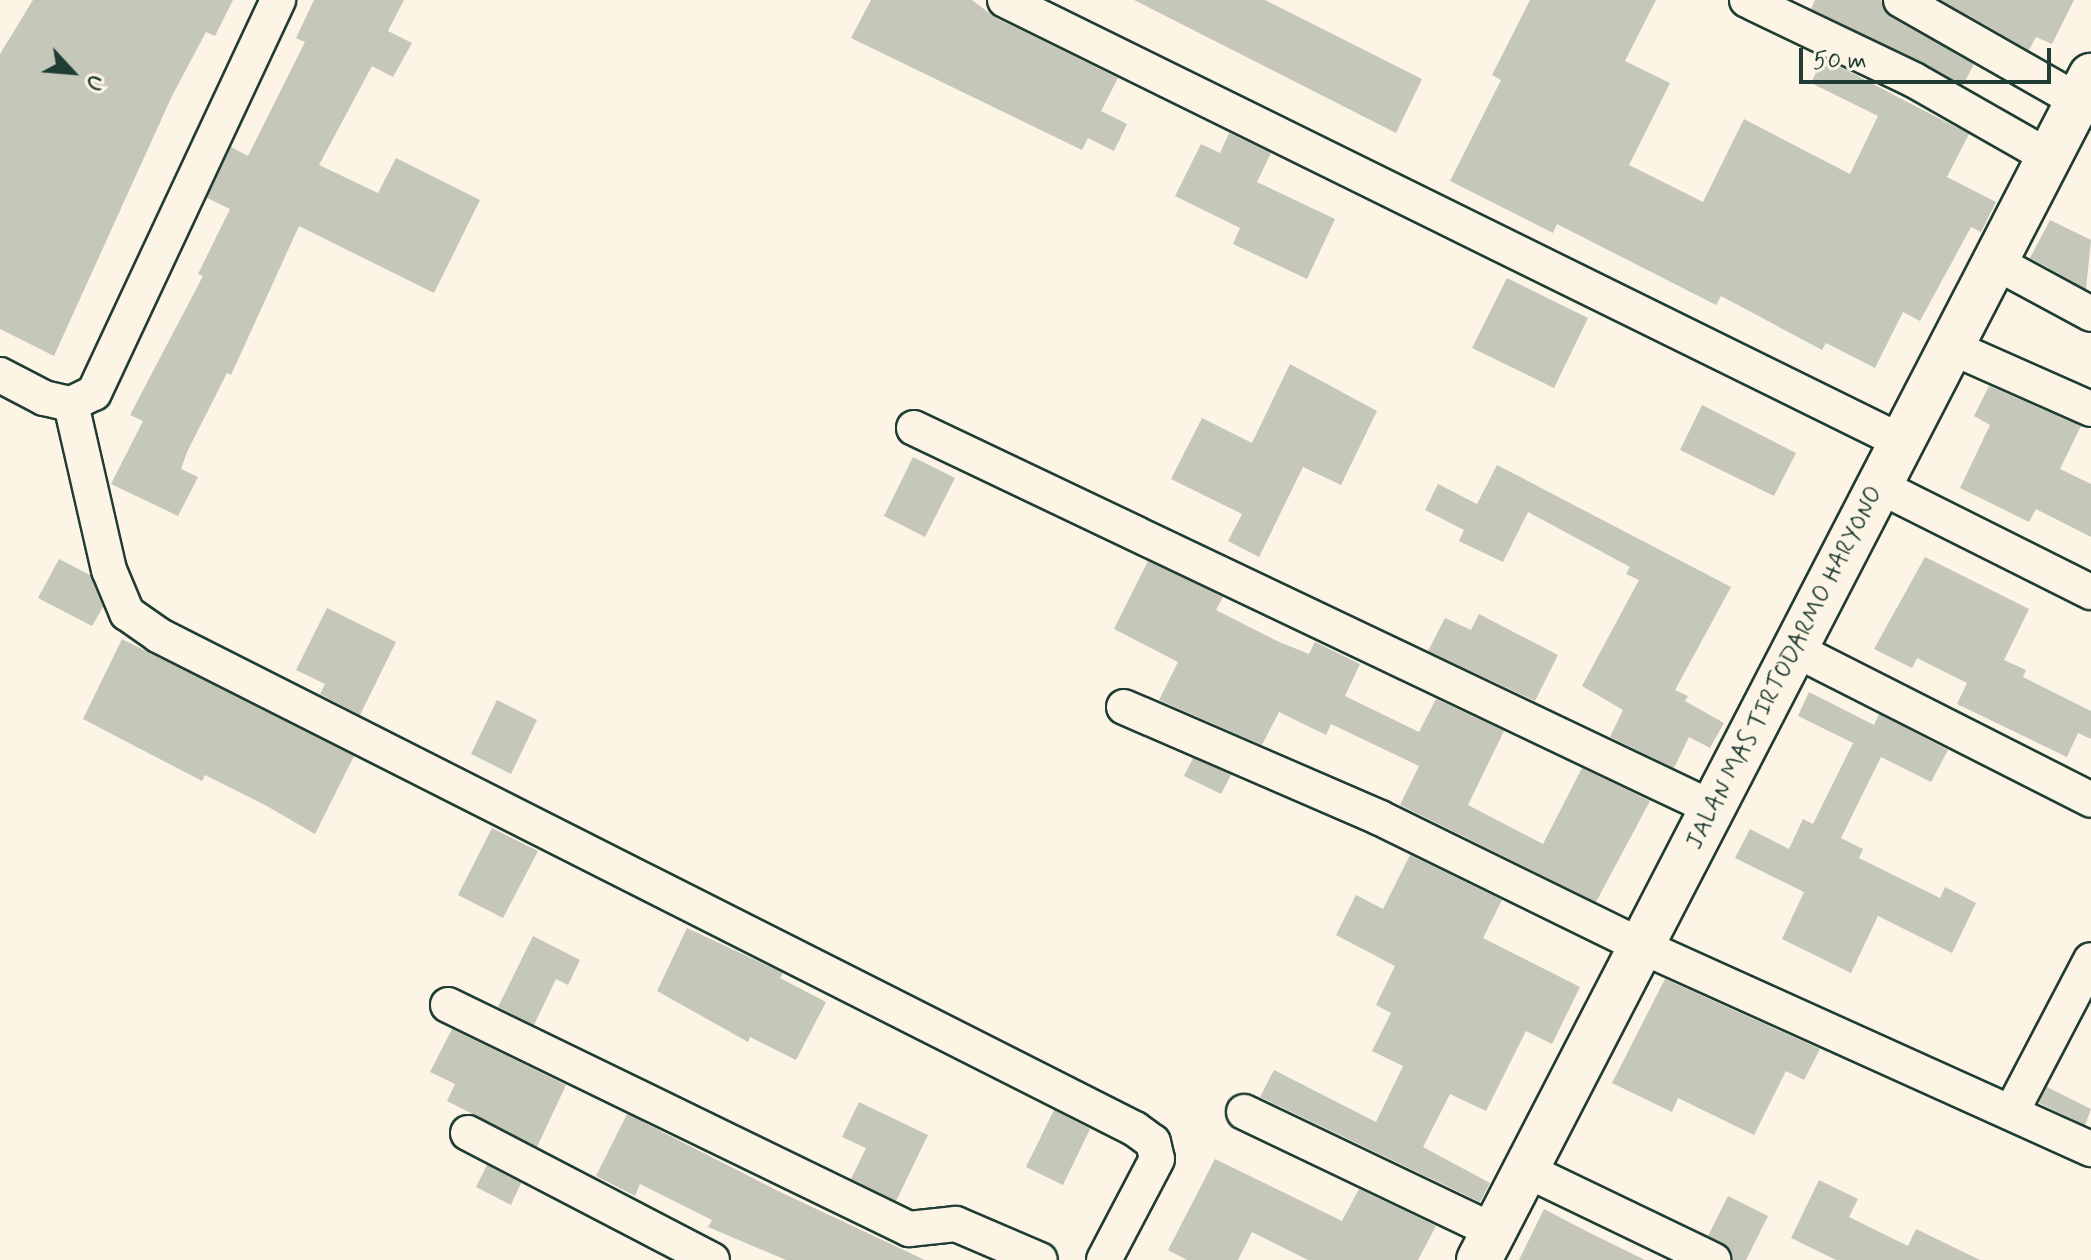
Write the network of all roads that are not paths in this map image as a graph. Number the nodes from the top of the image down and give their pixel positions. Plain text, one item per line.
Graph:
1 (278, 0) edge
2 (1005, 0) edge
3 (1747, 0) edge
4 (1901, 0) edge
5 (2075, 118) edge
6 (1995, 262) junction
7 (2091, 314) edge
8 (1951, 347) junction
9 (0, 375) edge
10 (71, 404) junction
11 (2091, 409) edge
12 (914, 428) dead end
13 (1902, 442) junction
14 (1879, 486) junction
15 (2091, 592) edge
16 (1794, 649) junction
17 (1124, 707) dead end
18 (2091, 800) edge
19 (1712, 808) junction
20 (1641, 946) junction
21 (2091, 960) edge
22 (448, 1005) dead end
23 (2012, 1111) junction
24 (1244, 1112) dead end
25 (468, 1133) dead end
26 (2091, 1149) edge
27 (1526, 1170) junction
28 (1486, 1246) edge
29 (712, 1260) edge
30 (1040, 1260) edge
31 (1104, 1260) edge
32 (1713, 1260) edge

1 - 10 street
2 - 13 street
3 - 5 street
4 - 5 street
5 - 6 street, JALAN MAS TIRTODARMO HARYONO
6 - 7 street
6 - 8 street, JALAN MAS TIRTODARMO HARYONO
8 - 11 street
8 - 13 street, JALAN MAS TIRTODARMO HARYONO
9 - 10 street
10 - 31 street
12 - 19 street
13 - 14 street, JALAN MAS TIRTODARMO HARYONO
14 - 15 street
14 - 16 street, JALAN MAS TIRTODARMO HARYONO
16 - 18 street
16 - 19 street, JALAN MAS TIRTODARMO HARYONO
17 - 20 street
19 - 20 street, JALAN MAS TIRTODARMO HARYONO
20 - 23 street
20 - 27 street, JALAN MAS TIRTODARMO HARYONO
21 - 23 street
22 - 30 street
23 - 26 street
24 - 28 street
25 - 29 street
27 - 28 street, JALAN MAS TIRTODARMO HARYONO
27 - 32 street

